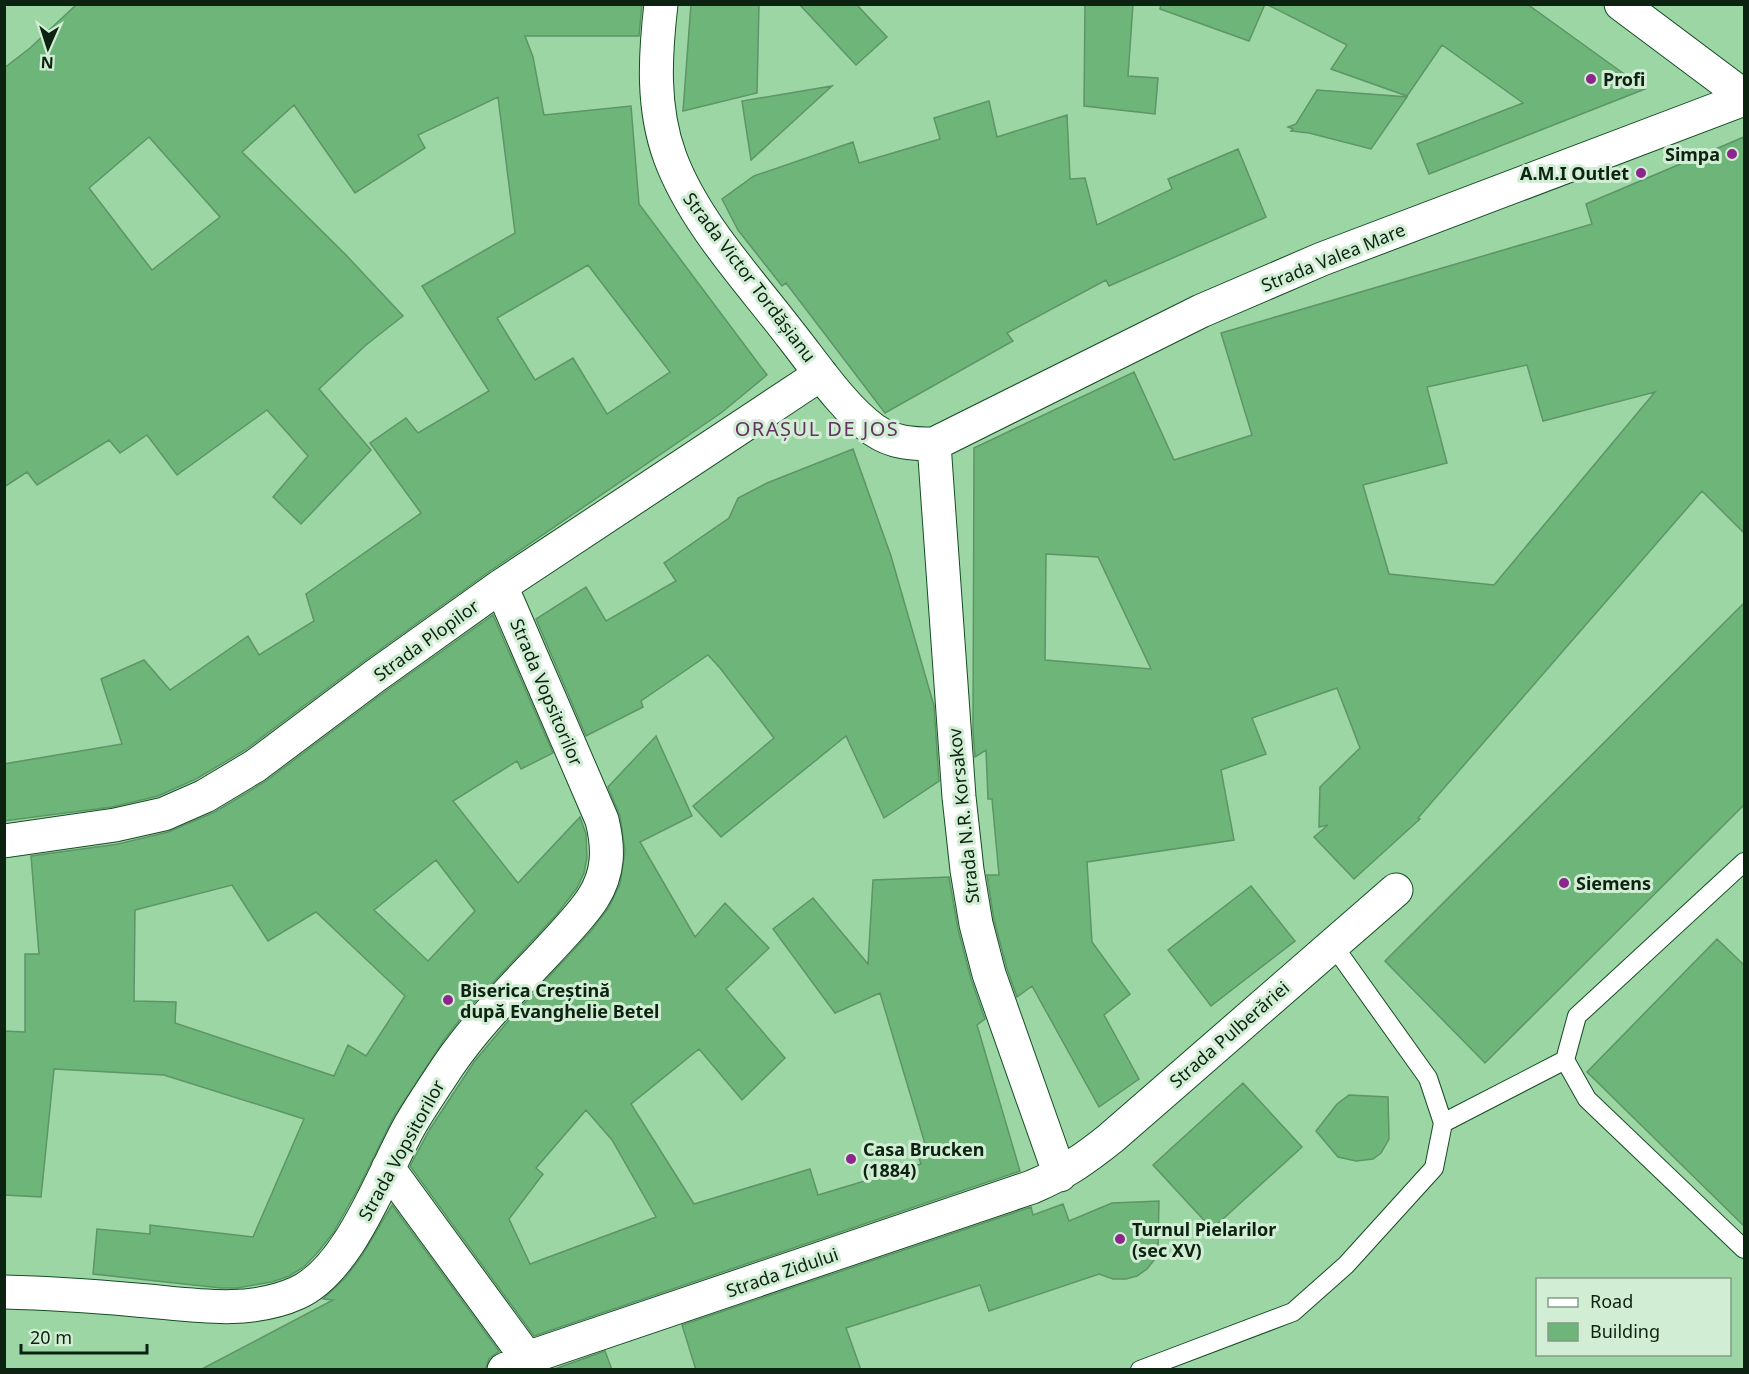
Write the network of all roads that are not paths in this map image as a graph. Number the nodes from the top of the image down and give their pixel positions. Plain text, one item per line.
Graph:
1 (661, 4) edge
2 (1621, 4) edge
3 (1744, 98) edge
4 (822, 374) junction
5 (934, 444) junction
6 (501, 586) junction
7 (4, 840) edge
8 (1744, 862) edge
9 (1396, 890) dead end
10 (1333, 945) junction
11 (1565, 1060) junction
12 (1443, 1123) junction
13 (388, 1168) junction
14 (1060, 1175) junction
15 (1744, 1249) edge
16 (4, 1292) edge
17 (515, 1364) edge
18 (1140, 1370) edge

1 - 4 street, Strada Victor Tordășianu
2 - 3 street
3 - 5 street, Strada Valea Mare
4 - 5 street, Strada Victor Tordășianu
4 - 6 street, Strada Plopilor
5 - 14 street, Strada N.R. Korsakov
6 - 7 street, Strada Plopilor
6 - 13 street, Strada Vopsitorilor
8 - 11 lane
9 - 10 street, Strada Pulberăriei
10 - 12 lane
10 - 14 street, Strada Pulberăriei
11 - 12 lane
11 - 15 lane
12 - 18 lane
13 - 16 street, Strada Vopsitorilor
13 - 17 street
14 - 17 street, Strada Zidului

